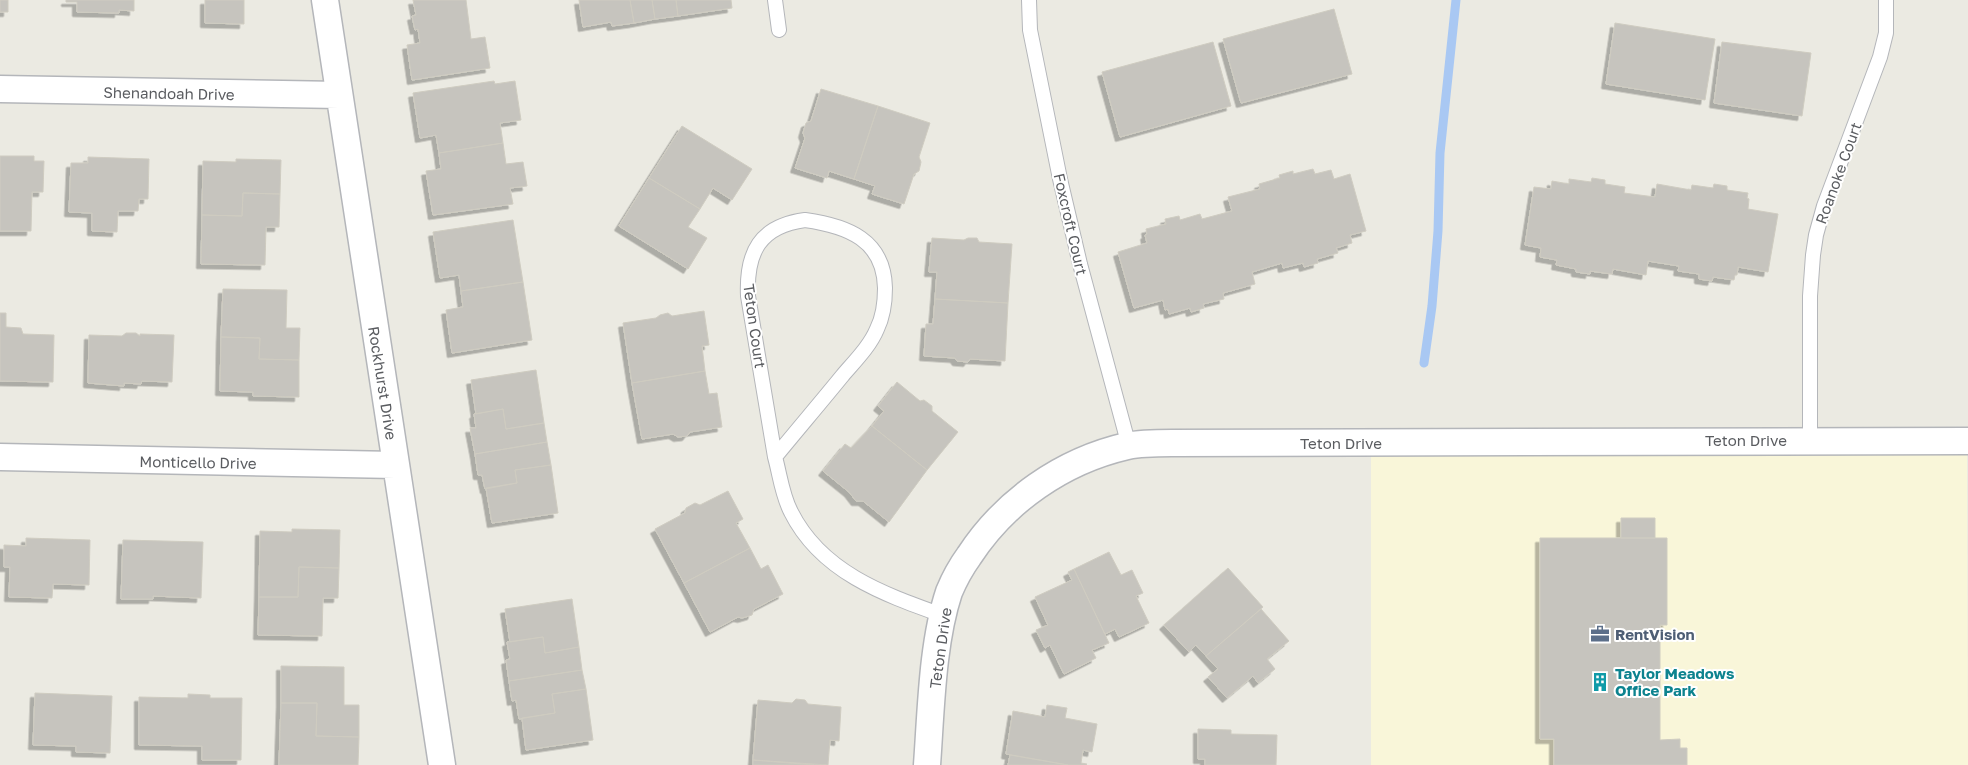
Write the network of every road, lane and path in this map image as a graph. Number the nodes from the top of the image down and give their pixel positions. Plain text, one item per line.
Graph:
1 (324, 0) edge
2 (775, 0) edge
3 (1029, 0) edge
4 (1886, 0) edge
5 (779, 30) dead end
6 (0, 89) edge
7 (339, 95) junction
8 (1810, 440) junction
9 (1968, 440) edge
10 (1129, 446) junction
11 (0, 457) edge
12 (775, 457) junction
13 (396, 465) junction
14 (942, 615) junction
15 (442, 765) edge
16 (926, 765) edge

1 - 7 street, Rockhurst Drive
2 - 5 lane
3 - 10 lane, Foxcroft Court
4 - 8 lane, Roanoke Court
6 - 7 street, Shenandoah Drive
7 - 13 street, Rockhurst Drive
8 - 9 street, Teton Drive
8 - 10 street, Teton Drive
10 - 14 street, Teton Drive
11 - 13 street, Monticello Drive
12 - 12 lane, Teton Court
12 - 14 lane, Teton Court
13 - 15 street, Rockhurst Drive
14 - 16 street, Teton Drive

